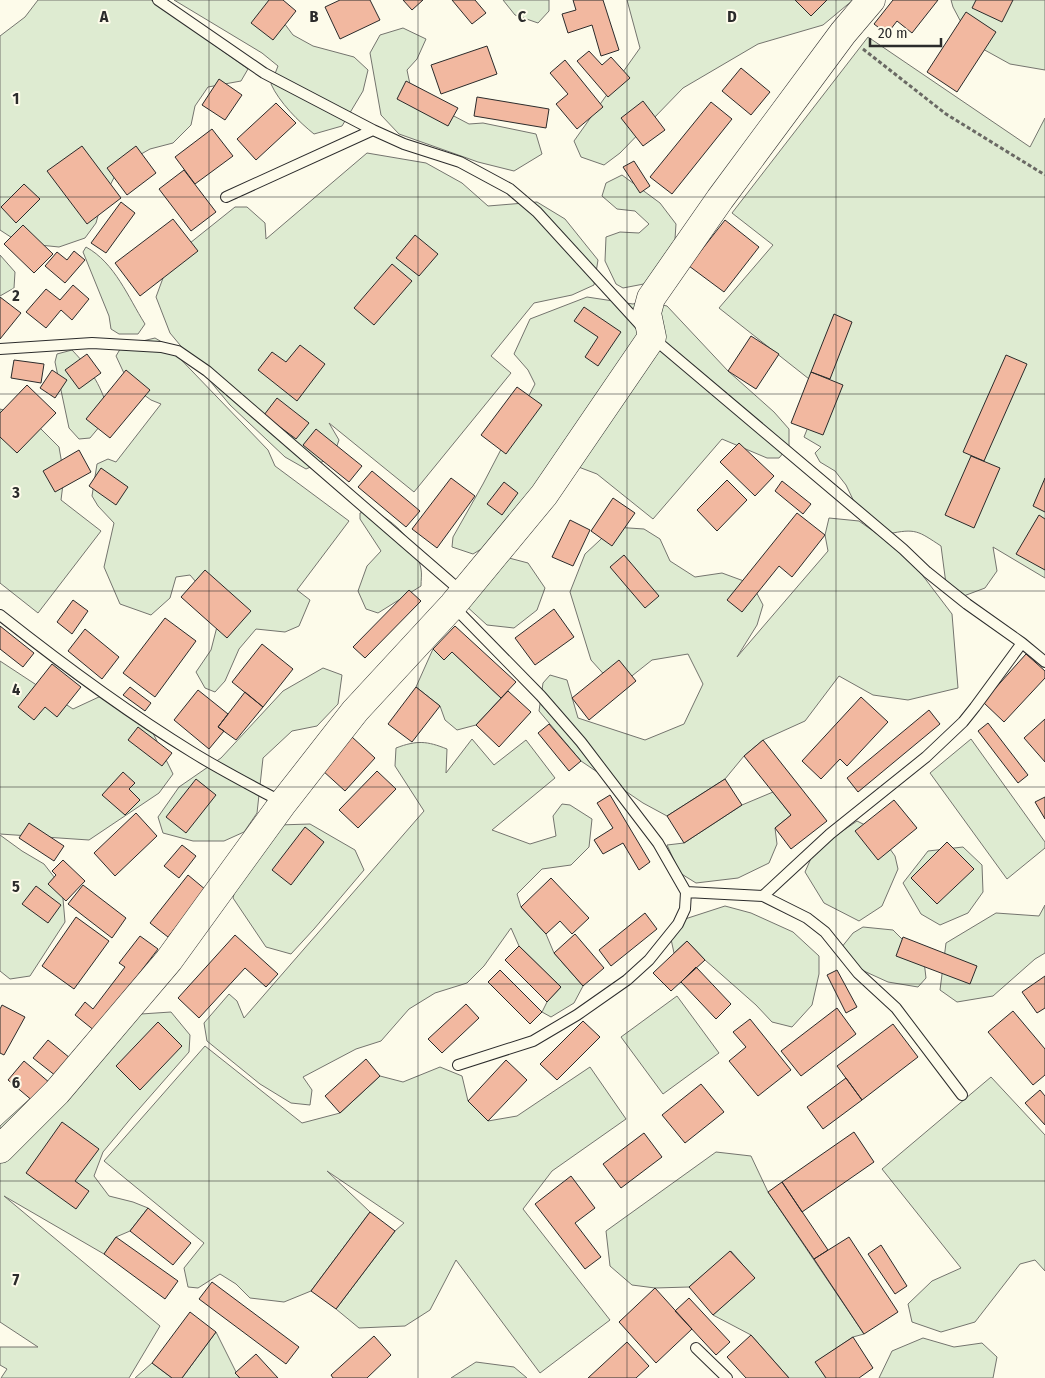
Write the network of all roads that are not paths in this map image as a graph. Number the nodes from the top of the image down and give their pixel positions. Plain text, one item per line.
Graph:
1 (158, 0) edge
2 (871, 0) edge
3 (373, 130) junction
4 (226, 197) dead end
5 (652, 337) junction
6 (0, 349) edge
7 (458, 599) junction
8 (0, 615) edge
9 (1022, 643) junction
10 (1045, 662) edge
11 (283, 802) junction
12 (686, 892) junction
13 (763, 896) junction
14 (458, 1065) dead end
15 (962, 1095) dead end
16 (0, 1149) edge
17 (696, 1348) dead end
18 (727, 1378) edge

1 - 3 lane
2 - 5 street
3 - 4 lane
3 - 5 lane
5 - 7 street
5 - 9 lane
6 - 7 lane
7 - 11 street
7 - 12 lane
8 - 11 lane
9 - 10 lane
9 - 13 lane
11 - 16 street
12 - 13 lane
12 - 14 lane
13 - 15 lane
17 - 18 lane

